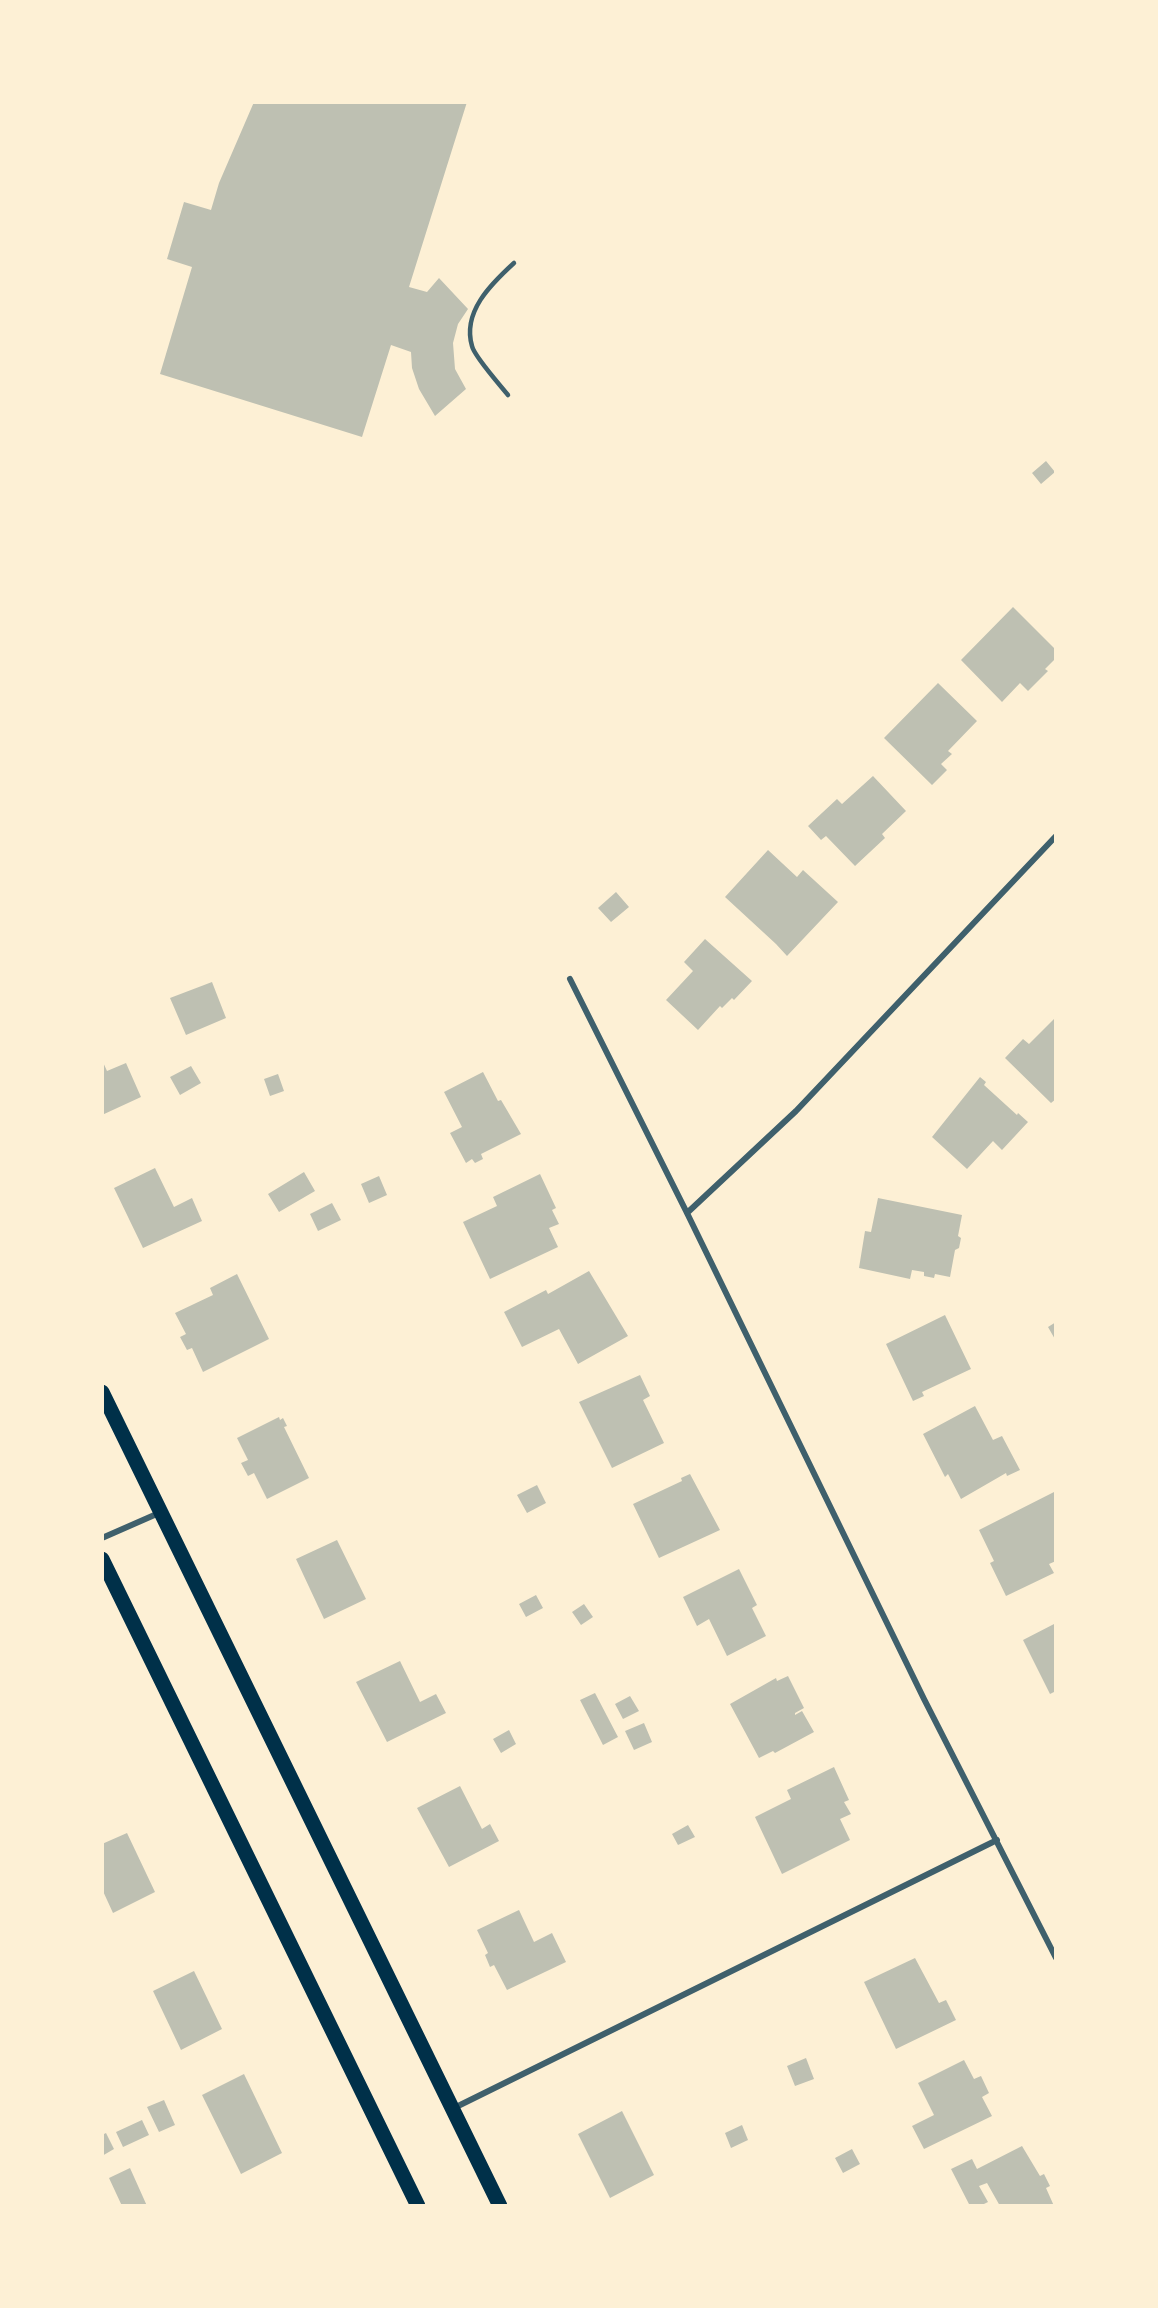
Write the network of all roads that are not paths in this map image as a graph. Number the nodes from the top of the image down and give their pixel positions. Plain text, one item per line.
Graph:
1 (514, 263) dead end
2 (507, 395) dead end
3 (1056, 836) edge
4 (570, 979) dead end
5 (687, 1213) junction
6 (102, 1392) edge
7 (160, 1512) junction
8 (102, 1538) edge
9 (102, 1559) edge
10 (997, 1840) junction
11 (1056, 1958) edge
12 (453, 2109) junction
13 (418, 2206) edge
14 (500, 2206) edge

1 - 2 lane
3 - 5 street
4 - 5 street
5 - 10 street
6 - 7 main road
7 - 8 street
7 - 12 main road
9 - 13 main road
10 - 11 street
10 - 12 street
12 - 14 main road

